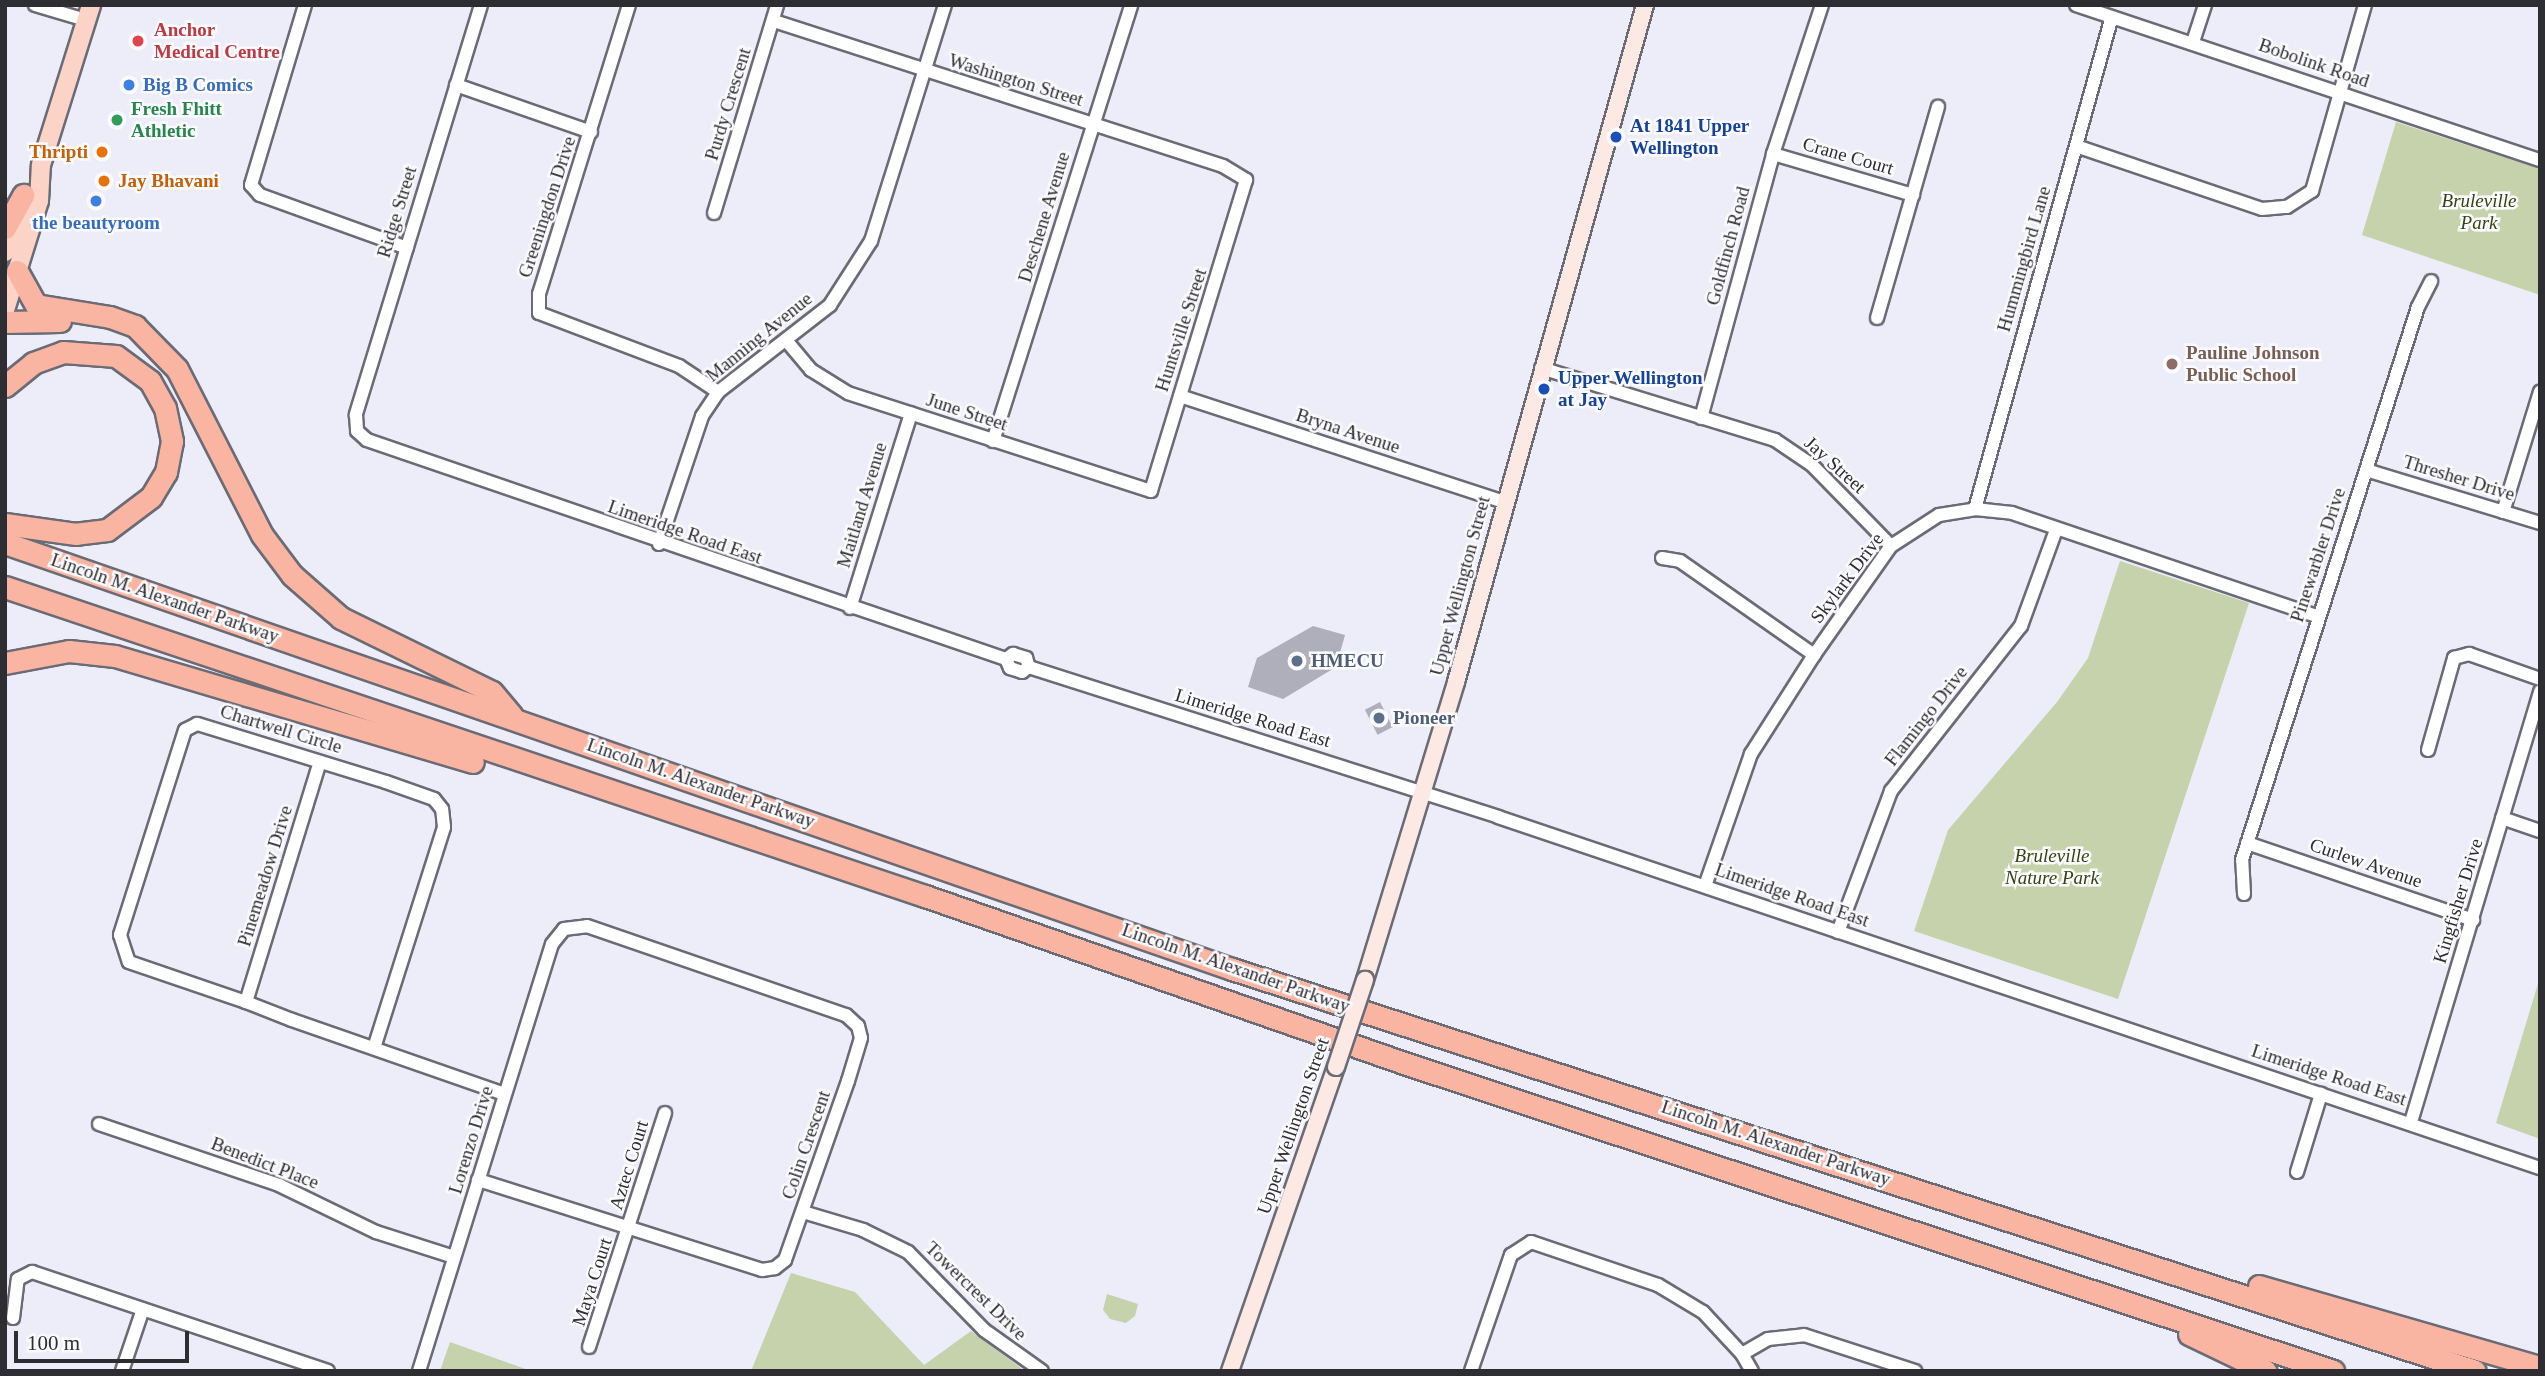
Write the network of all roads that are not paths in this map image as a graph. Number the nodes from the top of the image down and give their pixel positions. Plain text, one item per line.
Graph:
1 (34, 5) edge
2 (305, 5) edge
3 (481, 5) edge
4 (629, 5) edge
5 (778, 5) edge
6 (945, 5) edge
7 (1131, 5) edge
8 (1644, 5) edge
9 (1822, 5) edge
10 (2076, 5) edge
11 (2205, 5) edge
12 (2365, 5) edge
13 (89, 13) edge
14 (2111, 20) junction
15 (774, 21) junction
16 (2193, 42) junction
17 (924, 72) junction
18 (456, 85) junction
19 (2337, 91) junction
20 (1938, 107) dead end
21 (1092, 123) junction
22 (591, 132) junction
23 (2076, 146) junction
24 (1773, 154) junction
25 (2540, 160) edge
26 (41, 165) junction
27 (1246, 180) joint
28 (23, 195) junction
29 (1913, 195) junction
30 (714, 213) dead end
31 (5, 228) edge
32 (407, 248) junction
33 (5, 252) edge
34 (17, 271) junction
35 (2431, 281) dead end
36 (5, 310) edge
37 (1877, 318) dead end
38 (5, 323) edge
39 (787, 341) junction
40 (153, 344) junction
41 (1541, 368) junction
42 (5, 386) edge
43 (718, 391) junction
44 (2540, 392) edge
45 (1180, 396) junction
46 (911, 413) junction
47 (1701, 418) junction
48 (357, 431) joint
49 (993, 441) junction
50 (2366, 470) junction
51 (1151, 491) joint
52 (1504, 502) junction
53 (1975, 509) junction
54 (2503, 512) junction
55 (2540, 523) edge
56 (5, 524) edge
57 (2056, 530) junction
58 (5, 543) edge
59 (659, 544) junction
60 (1891, 546) junction
61 (1662, 558) dead end
62 (5, 587) edge
63 (850, 608) junction
64 (2319, 617) junction
65 (1814, 655) junction
66 (5, 663) edge
67 (2540, 679) edge
68 (2540, 691) edge
69 (514, 717) junction
70 (2428, 750) dead end
71 (320, 762) junction
72 (554, 775) junction
73 (1422, 793) junction
74 (2502, 818) junction
75 (2540, 831) edge
76 (2247, 843) junction
77 (1705, 886) junction
78 (2244, 894) dead end
79 (2473, 920) junction
80 (569, 927) joint
81 (1838, 932) junction
82 (246, 1002) junction
83 (374, 1048) junction
84 (505, 1094) junction
85 (2321, 1094) junction
86 (665, 1113) dead end
87 (2411, 1122) junction
88 (99, 1124) dead end
89 (2540, 1168) edge
90 (2297, 1172) dead end
91 (478, 1180) junction
92 (803, 1212) junction
93 (629, 1228) junction
94 (2080, 1241) junction
95 (454, 1257) junction
96 (143, 1309) junction
97 (2156, 1310) junction
98 (13, 1318) dead end
99 (589, 1347) dead end
100 (1742, 1353) junction
101 (295, 1365) edge
102 (2540, 1367) edge
103 (122, 1371) edge
104 (328, 1371) edge
105 (419, 1371) edge
106 (1042, 1371) edge
107 (1230, 1371) edge
108 (1471, 1371) edge
109 (1752, 1371) edge
110 (1915, 1371) edge
111 (2266, 1371) edge
112 (2333, 1371) edge
113 (2475, 1371) edge

1 - 13 street
2 - 32 street
3 - 18 street, Ridge Street
4 - 22 street, Greeningdon Drive
5 - 15 street, Purdy Crescent
6 - 17 street, Manning Avenue
7 - 21 street, Deschene Avenue
8 - 41 main road, Upper Wellington Street
9 - 24 street, Goldfinch Road
10 - 14 street, Bobolink Road
11 - 16 street
12 - 19 street
13 - 26 main road
14 - 16 street, Bobolink Road
14 - 23 street, Hummingbird Lane
15 - 17 street, Washington Street
15 - 30 street, Purdy Crescent
16 - 19 street, Bobolink Road
17 - 21 street, Washington Street
17 - 39 street, Manning Avenue
18 - 22 street
18 - 32 street, Ridge Street
19 - 23 street
19 - 25 street, Bobolink Road
20 - 29 street, Crane Court
21 - 27 street, Washington Street
21 - 49 street, Deschene Avenue
22 - 43 street, Greeningdon Drive
23 - 53 street, Hummingbird Lane
24 - 29 street, Crane Court
24 - 47 street, Goldfinch Road
26 - 28 main road
26 - 34 main road
27 - 45 street, Huntsville Street
28 - 31 highway
28 - 33 main road
29 - 37 street, Crane Court
32 - 48 street, Ridge Street
34 - 36 main road
34 - 40 highway
35 - 50 street, Pinewarbler Drive
38 - 40 highway
39 - 43 street, Manning Avenue
39 - 46 street, June Street
40 - 69 highway
41 - 47 street, Jay Street
41 - 52 main road, Upper Wellington Street
42 - 56 highway
43 - 59 street, Manning Avenue
44 - 54 street
45 - 51 street, Huntsville Street
45 - 52 street, Bryna Avenue
46 - 49 street, June Street
46 - 63 street, Maitland Avenue
47 - 60 street, Jay Street
48 - 59 street, Limeridge Road East
49 - 51 street, June Street
50 - 54 street, Thresher Drive
50 - 64 street, Pinewarbler Drive
52 - 73 main road, Upper Wellington Street
53 - 57 street, Skylark Drive
53 - 60 street, Skylark Drive
54 - 55 street, Thresher Drive
57 - 64 street, Skylark Drive
57 - 81 street, Flamingo Drive
58 - 69 highway, Lincoln M. Alexander Parkway
59 - 63 street, Limeridge Road East
60 - 65 street, Skylark Drive
61 - 65 street
62 - 72 highway, Lincoln M. Alexander Parkway
63 - 73 street, Limeridge Road East
64 - 76 street, Pinewarbler Drive
65 - 77 street, Skylark Drive
66 - 72 highway
67 - 70 street
68 - 74 street, Kingfisher Drive
69 - 94 highway, Lincoln M. Alexander Parkway
71 - 82 street, Pinemeadow Drive
71 - 82 street, Chartwell Circle
71 - 83 street, Chartwell Circle
72 - 97 highway, Lincoln M. Alexander Parkway
73 - 77 street, Limeridge Road East
73 - 107 main road, Upper Wellington Street, bridge
74 - 75 street
74 - 79 street, Kingfisher Drive
76 - 78 street, Pinewarbler Drive
76 - 79 street, Curlew Avenue
77 - 81 street, Limeridge Road East
79 - 87 street, Kingfisher Drive
80 - 84 street, Lorenzo Drive
80 - 92 street, Colin Crescent
81 - 85 street, Limeridge Road East
82 - 83 street, Chartwell Circle
83 - 84 street, Chartwell Circle
84 - 91 street, Lorenzo Drive
85 - 87 street, Limeridge Road East
85 - 90 street
86 - 93 street, Aztec Court
87 - 89 street, Limeridge Road East
88 - 95 street, Benedict Place
91 - 93 street, Colin Crescent
91 - 95 street, Lorenzo Drive
92 - 93 street, Colin Crescent
92 - 106 street, Towercrest Drive
93 - 99 street, Maya Court
94 - 102 highway
94 - 113 highway, Lincoln M. Alexander Parkway
95 - 105 street, Lorenzo Drive
96 - 98 street
96 - 101 street
96 - 103 street
97 - 111 highway
97 - 112 highway, Lincoln M. Alexander Parkway
100 - 108 street
100 - 109 street
100 - 110 street
101 - 104 street

